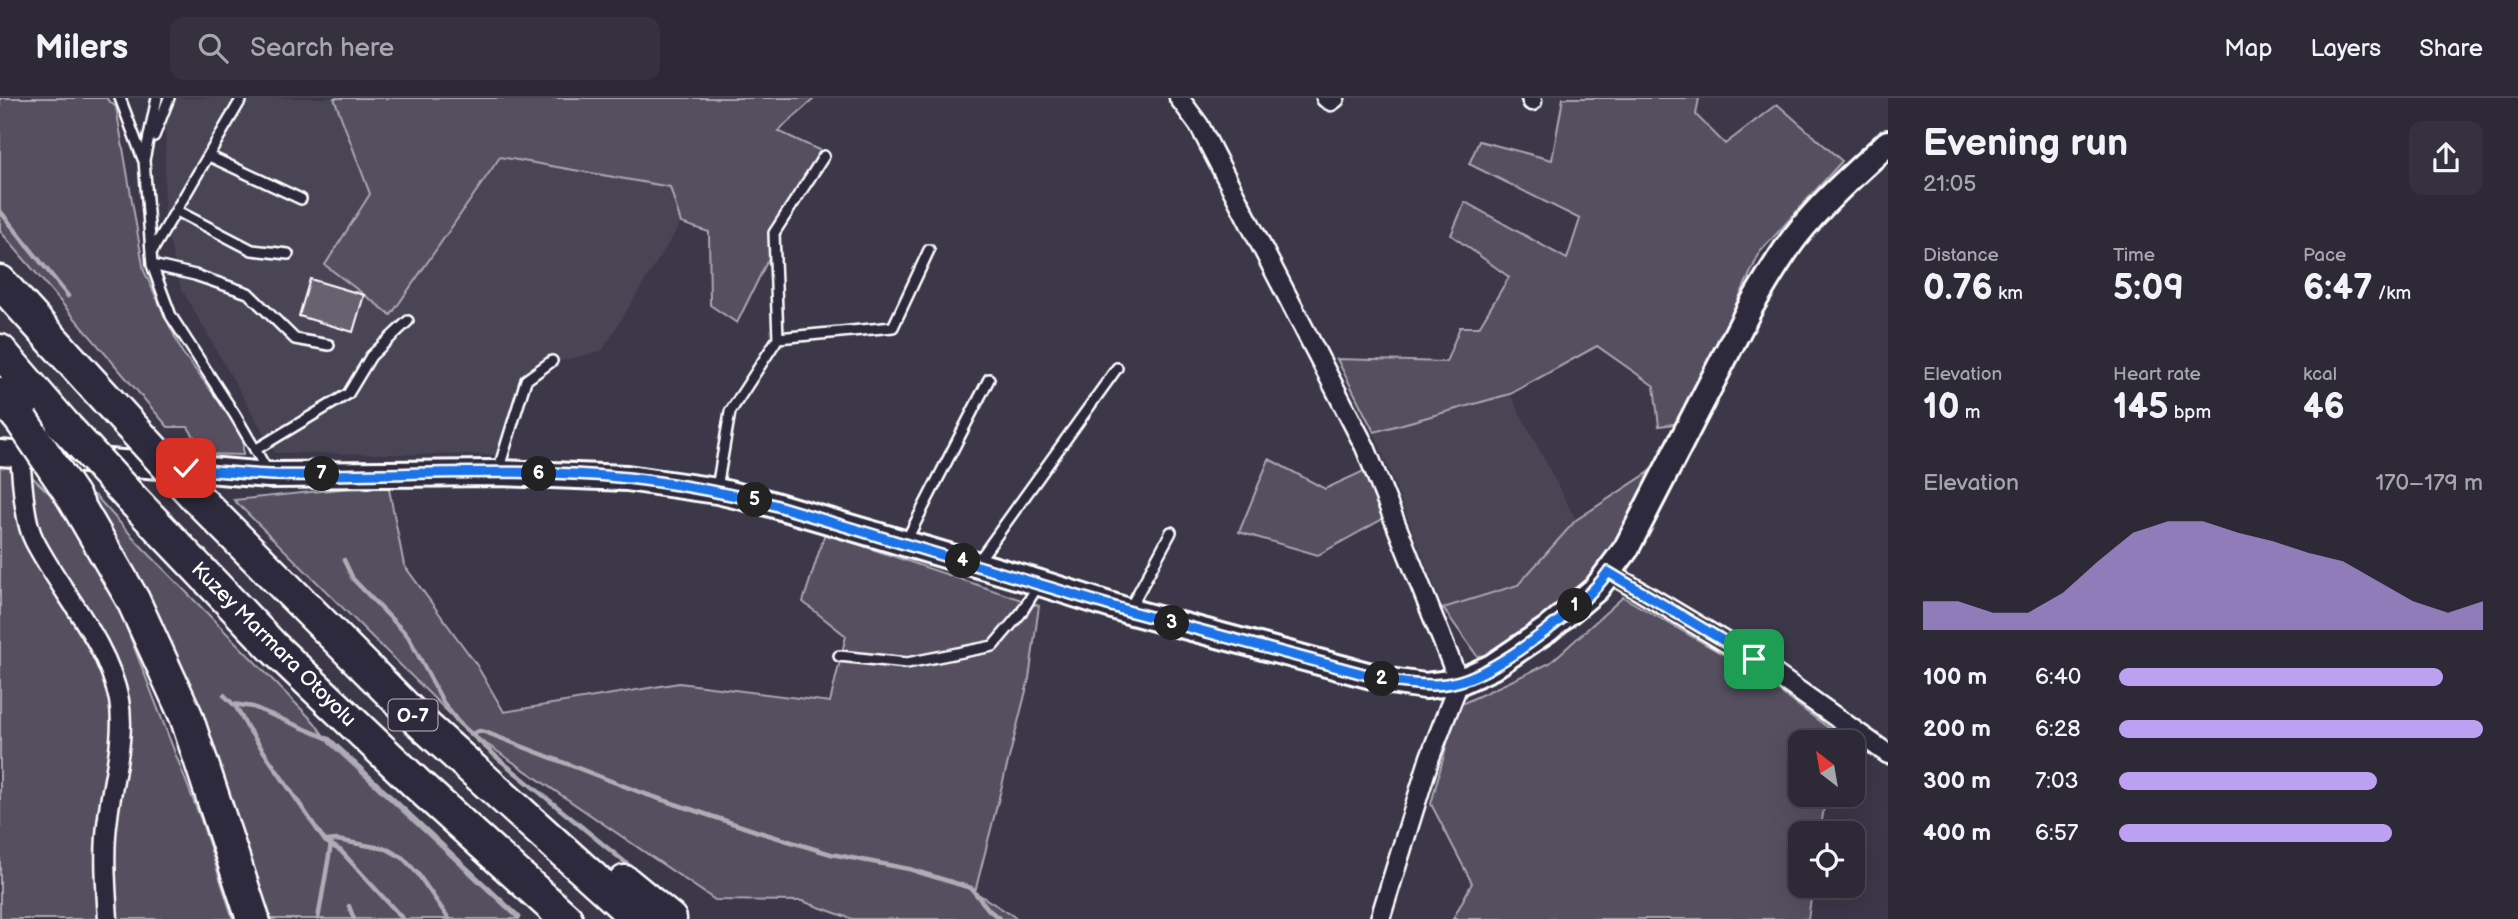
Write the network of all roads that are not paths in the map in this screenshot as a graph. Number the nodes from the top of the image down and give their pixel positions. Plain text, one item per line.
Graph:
1 (120, 98) edge
2 (157, 98) edge
3 (169, 98) edge
4 (242, 98) edge
5 (1179, 98) edge
6 (1326, 98) edge
7 (1335, 98) edge
8 (1888, 143) edge
9 (209, 156) junction
10 (824, 156) dead end
11 (144, 160) junction
12 (301, 199) dead end
13 (177, 211) junction
14 (929, 250) dead end
15 (151, 253) junction
16 (288, 254) dead end
17 (152, 265) junction
18 (0, 282) edge
19 (408, 321) dead end
20 (778, 338) junction
21 (329, 345) dead end
22 (0, 351) edge
23 (552, 361) dead end
24 (1117, 368) dead end
25 (989, 379) dead end
26 (0, 394) edge
27 (255, 450) junction
28 (10, 454) edge
29 (498, 473) junction
30 (269, 475) junction
31 (717, 491) junction
32 (1171, 532) dead end
33 (904, 543) junction
34 (976, 564) junction
35 (1608, 572) junction
36 (1040, 583) junction
37 (1128, 611) junction
38 (839, 656) dead end
39 (1459, 682) junction
40 (416, 718) junction
41 (1888, 754) edge
42 (108, 919) edge
43 (253, 919) edge
44 (566, 919) edge
45 (638, 919) edge
46 (670, 919) edge
47 (1380, 919) edge

1 - 11 lane
2 - 11 lane
3 - 11 lane
4 - 9 lane
5 - 39 street
6 - 7 street
8 - 35 main road
9 - 12 lane
9 - 13 lane
10 - 20 lane
11 - 15 lane
13 - 15 lane
13 - 16 lane
14 - 20 lane
15 - 17 lane
17 - 21 lane
17 - 27 lane
18 - 40 highway, O-7, bridge
19 - 27 lane
20 - 31 lane
22 - 44 highway, Kuzey Marmara Otoyolu / O-7, bridge
23 - 29 lane
24 - 34 lane
25 - 33 lane
26 - 43 highway, bridge
27 - 30 lane
28 - 30 main road
28 - 42 street
29 - 30 main road
29 - 31 main road
31 - 33 main road
32 - 37 lane
33 - 34 main road
34 - 36 main road
35 - 39 main road
35 - 41 street
36 - 37 main road
36 - 38 lane
37 - 39 main road
39 - 47 street
40 - 45 highway, O-7
40 - 46 highway

